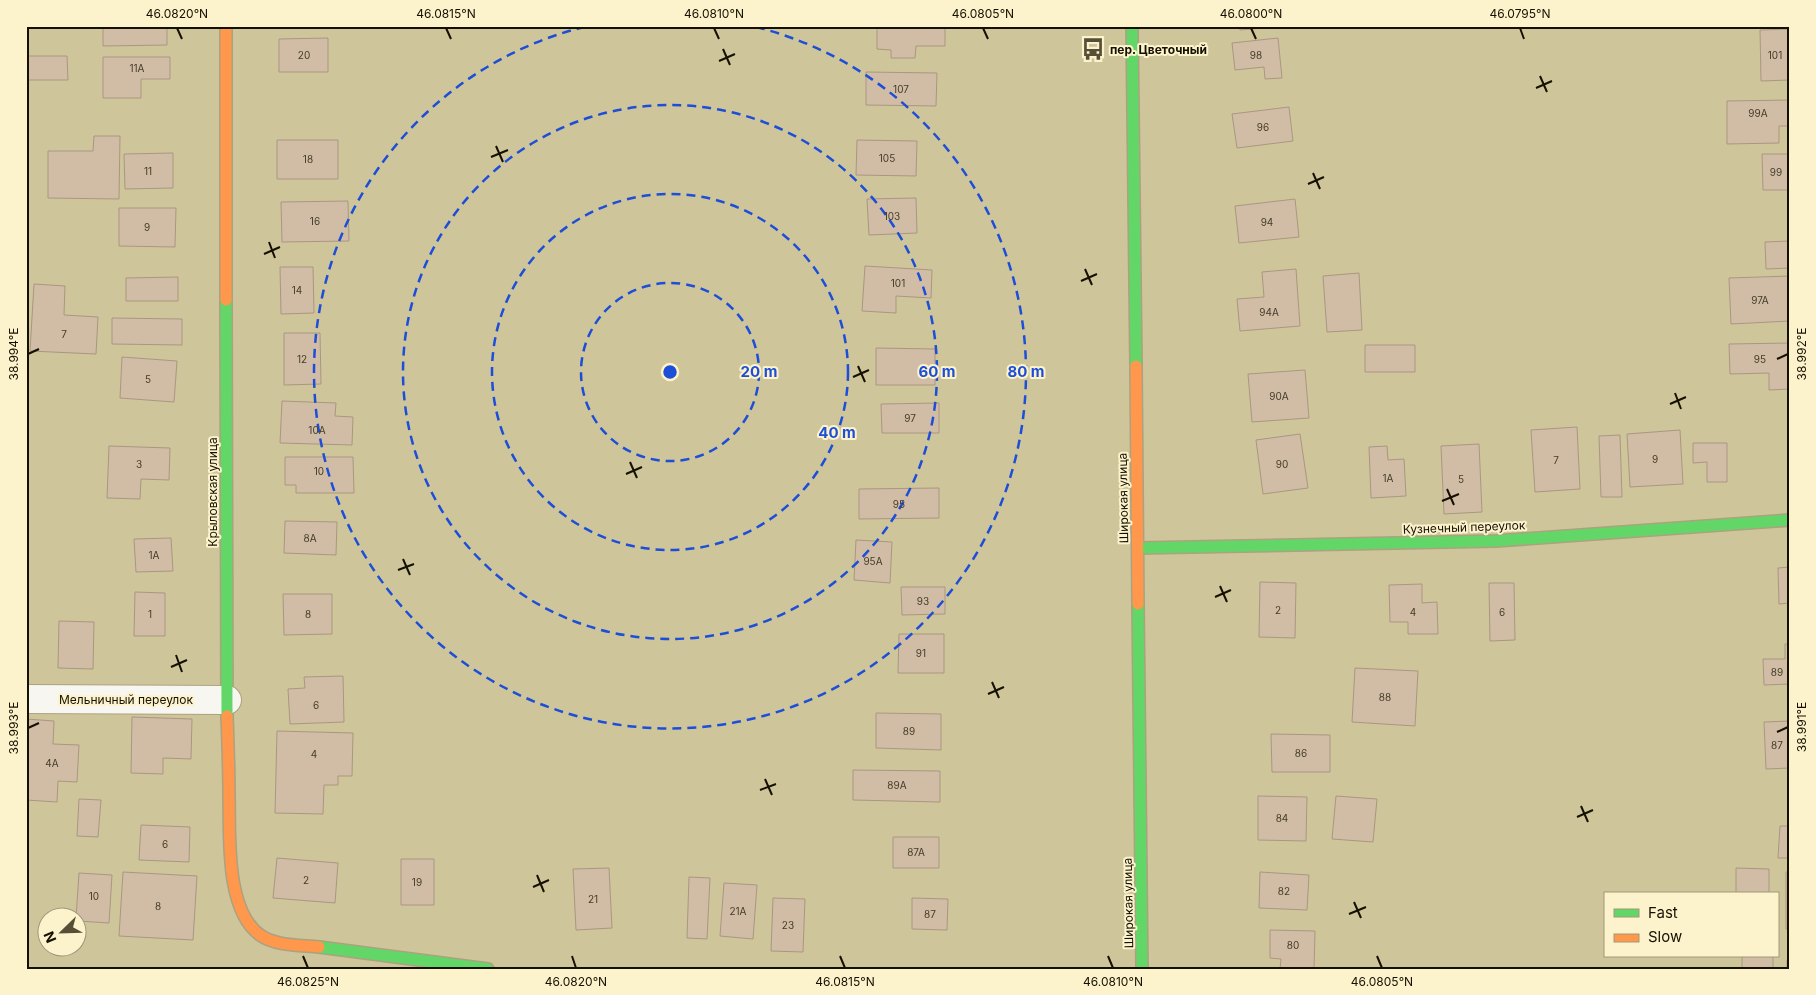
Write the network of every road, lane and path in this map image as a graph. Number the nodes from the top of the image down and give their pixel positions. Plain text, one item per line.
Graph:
1 (226, 26) edge
2 (1132, 26) edge
3 (1790, 520) edge
4 (1138, 548) junction
5 (26, 699) edge
6 (226, 700) junction
7 (488, 969) edge
8 (1142, 969) edge

1 - 6 street, Крыловская улица
2 - 4 street, Широкая улица
3 - 4 street, Кузнечный переулок
4 - 8 street, Широкая улица
5 - 6 street, Мельничный переулок
6 - 7 street, Крыловская улица

